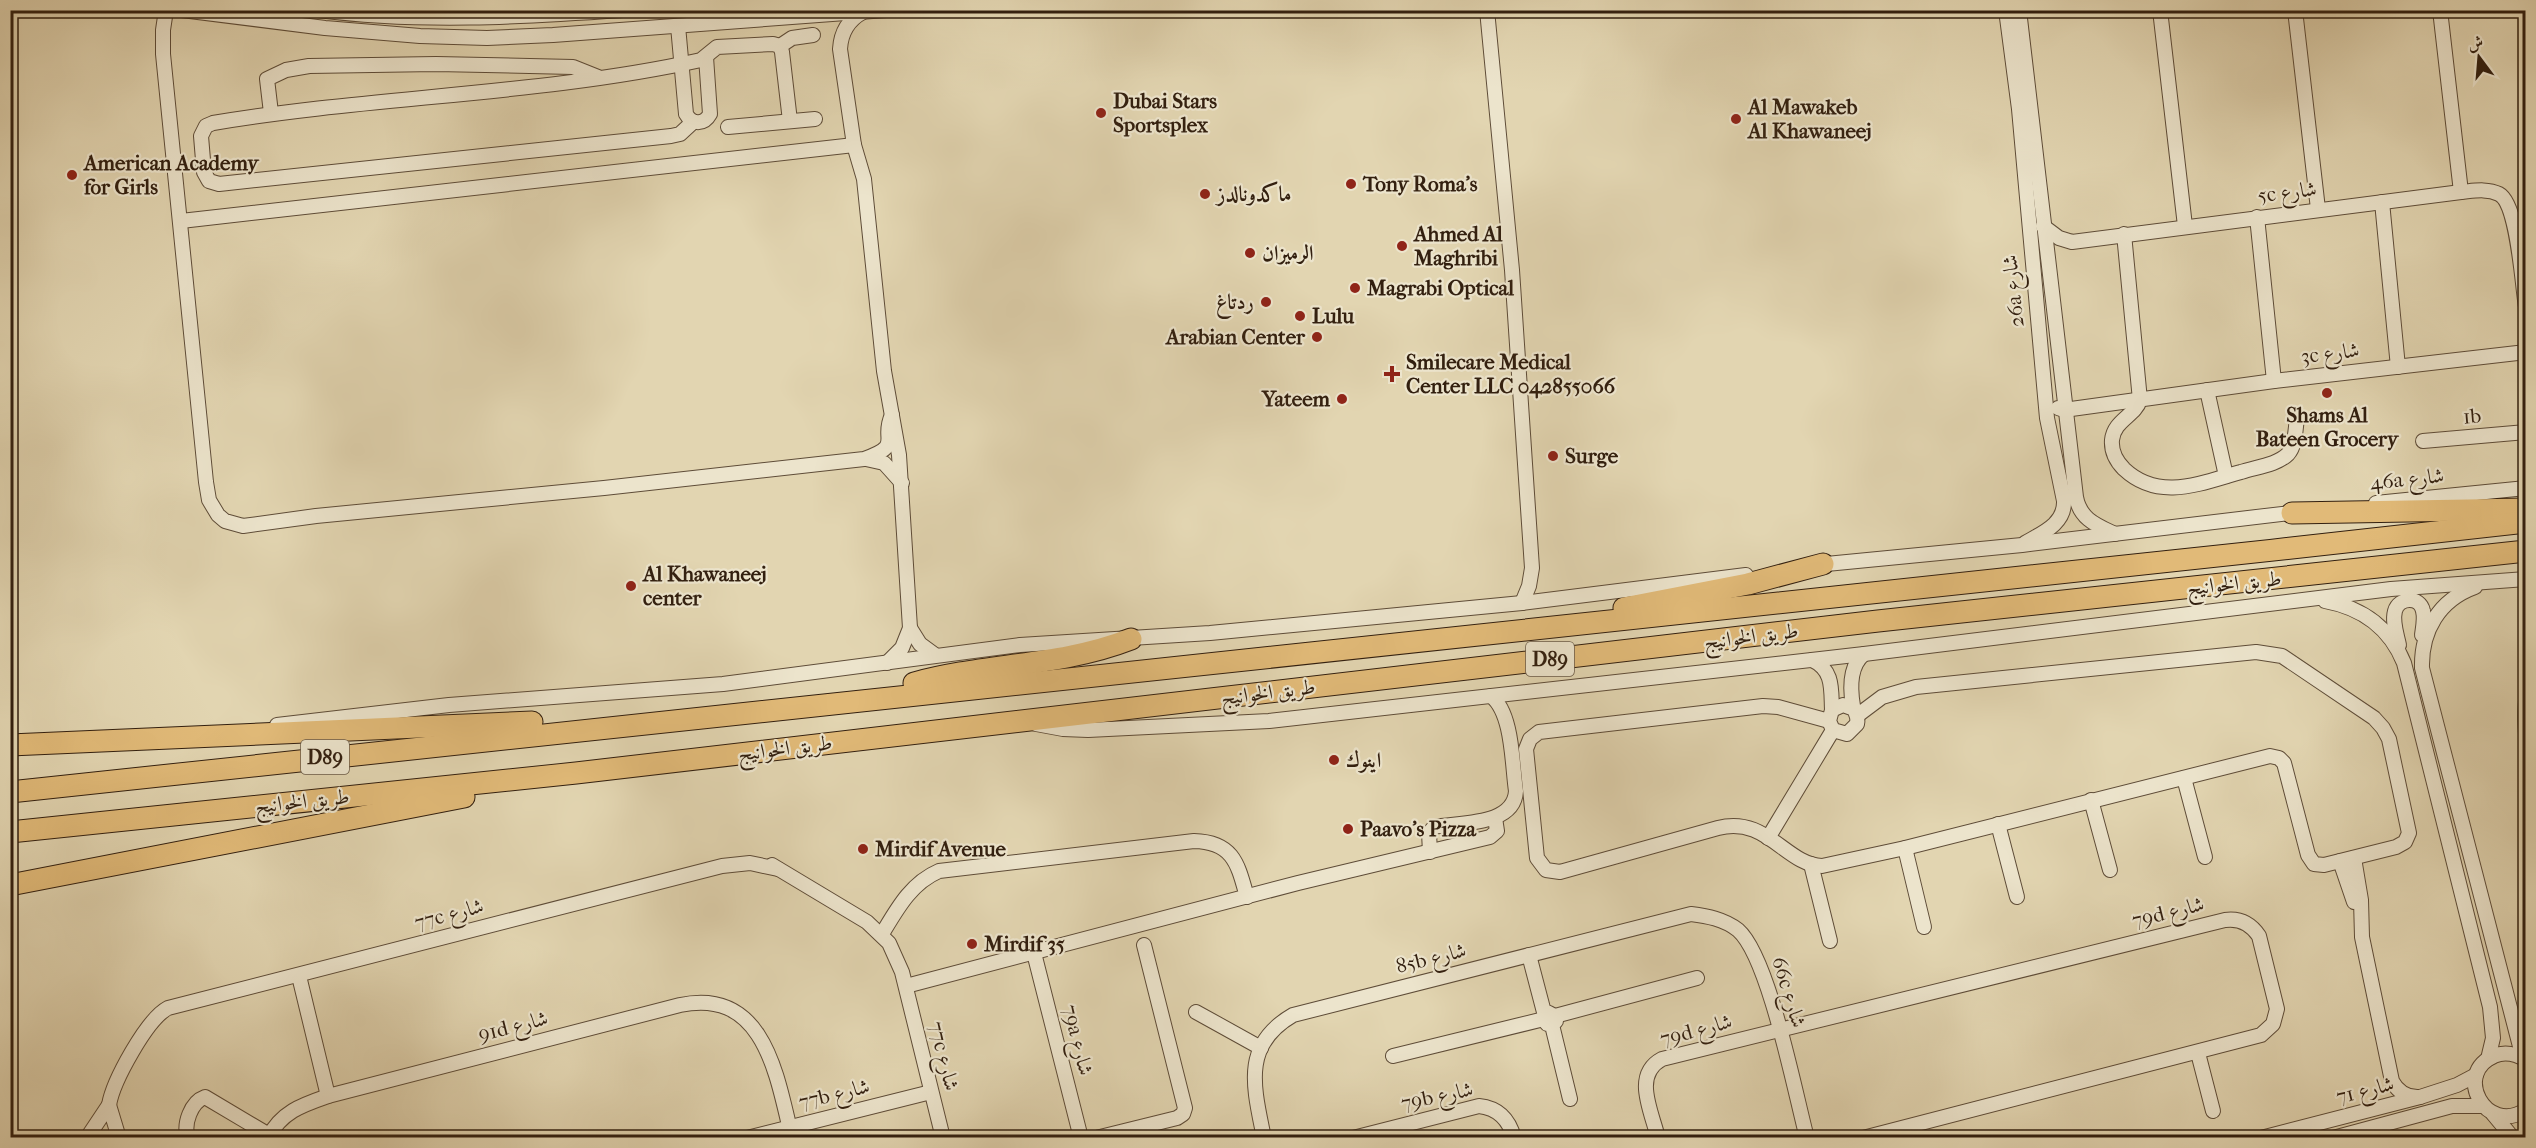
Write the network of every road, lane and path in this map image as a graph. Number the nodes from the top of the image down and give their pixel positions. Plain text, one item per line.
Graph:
1 (166, 10) edge
2 (182, 10) edge
3 (318, 10) edge
4 (623, 10) edge
5 (776, 10) edge
6 (886, 10) edge
7 (1487, 10) edge
8 (2006, 10) edge
9 (2019, 10) edge
10 (2160, 10) edge
11 (2295, 10) edge
12 (2440, 10) edge
13 (863, 12) junction
14 (813, 13) edge
15 (678, 26) junction
16 (592, 33) junction
17 (813, 35) dead end
18 (780, 46) junction
19 (706, 57) junction
20 (681, 64) junction
21 (598, 77) junction
22 (271, 113) junction
23 (815, 119) dead end
24 (790, 121) junction
25 (693, 122) junction
26 (728, 127) dead end
27 (854, 145) junction
28 (2461, 192) junction
29 (2382, 202) junction
30 (2318, 209) junction
31 (2257, 217) junction
32 (181, 221) junction
33 (2043, 226) junction
34 (2185, 226) junction
35 (2124, 234) junction
36 (2072, 242) junction
37 (2047, 263) junction
38 (2526, 307) edge
39 (2526, 352) edge
40 (2041, 359) junction
41 (2398, 367) junction
42 (2274, 381) junction
43 (2062, 387) junction
44 (2207, 390) junction
45 (2140, 400) junction
46 (2089, 407) junction
47 (2064, 410) junction
48 (891, 415) junction
49 (2297, 418) dead end
50 (2067, 431) junction
51 (2526, 432) edge
52 (2423, 441) dead end
53 (864, 459) junction
54 (2226, 476) junction
55 (902, 483) junction
56 (2526, 488) edge
57 (2526, 509) edge
58 (2292, 513) junction
59 (2526, 522) edge
60 (2117, 534) junction
61 (2022, 545) junction
62 (2526, 551) edge
63 (1822, 564) junction
64 (1532, 568) junction
65 (2526, 579) edge
66 (2494, 582) junction
67 (1547, 600) junction
68 (2314, 600) junction
69 (1522, 603) junction
70 (1604, 622) junction
71 (910, 628) junction
72 (1131, 639) junction
73 (1864, 654) junction
74 (935, 655) junction
75 (2422, 655) junction
76 (1812, 660) junction
77 (887, 663) junction
78 (2404, 663) junction
79 (1491, 696) junction
80 (880, 697) junction
81 (1856, 712) junction
82 (1833, 717) junction
83 (1025, 720) junction
84 (640, 723) junction
85 (244, 736) junction
86 (10, 745) edge
87 (576, 773) junction
88 (2184, 778) junction
89 (10, 792) edge
90 (2091, 800) junction
91 (1495, 818) junction
92 (1998, 824) junction
93 (10, 831) edge
94 (1768, 838) junction
95 (1905, 848) junction
96 (1430, 852) junction
97 (2205, 857) dead end
98 (2355, 858) junction
99 (2340, 861) junction
100 (1811, 864) junction
101 (2109, 870) dead end
102 (13, 886) edge
103 (1247, 897) junction
104 (2017, 897) dead end
105 (2360, 912) junction
106 (1674, 917) joint
107 (1924, 927) dead end
108 (882, 934) junction
109 (1830, 941) dead end
110 (1144, 945) dead end
111 (1034, 953) junction
112 (1533, 954) junction
113 (299, 976) junction
114 (1697, 978) dead end
115 (906, 986) junction
116 (1196, 1012) dead end
117 (1550, 1018) junction
118 (1779, 1030) junction
119 (1261, 1048) junction
120 (2198, 1053) junction
121 (1393, 1056) dead end
122 (2488, 1059) junction
123 (2524, 1059) edge
124 (2476, 1075) junction
125 (2392, 1081) junction
126 (931, 1092) junction
127 (328, 1096) junction
128 (2420, 1097) junction
129 (1570, 1099) dead end
130 (109, 1105) junction
131 (2379, 1107) junction
132 (2488, 1110) junction
133 (2526, 1110) edge
134 (2213, 1111) dead end
135 (2396, 1121) junction
136 (791, 1132) edge
137 (268, 1136) edge
138 (87, 1137) edge
139 (119, 1137) edge
140 (188, 1137) edge
141 (747, 1137) edge
142 (943, 1137) edge
143 (1081, 1137) edge
144 (1096, 1137) edge
145 (1264, 1137) edge
146 (1353, 1137) edge
147 (1514, 1137) edge
148 (1658, 1137) edge
149 (1807, 1137) edge
150 (1863, 1137) edge
151 (2260, 1137) edge
152 (2333, 1137) edge
153 (2380, 1137) edge
154 (2513, 1137) edge

1 - 32 street
2 - 16 street
3 - 4 street
5 - 16 street
6 - 13 street
7 - 64 street
8 - 40 street, 26a شارع
9 - 33 street, 26a شارع
10 - 34 street
11 - 30 street
12 - 28 street
13 - 14 street
13 - 27 street
14 - 15 street
15 - 16 street
15 - 20 street
17 - 18 street
18 - 19 street
18 - 24 street
19 - 20 street
19 - 25 street
20 - 21 street
20 - 25 street
21 - 22 street
21 - 22 street
22 - 25 street
23 - 24 street
24 - 26 street
27 - 32 street
27 - 48 street
28 - 29 street, 5c شارع
28 - 38 street, 5c شارع
29 - 30 street, 5c شارع
29 - 41 street
30 - 31 street, 5c شارع
31 - 34 street, 5c شارع
31 - 42 street
32 - 53 street
33 - 36 street
33 - 37 street, 26a شارع
34 - 35 street, 5c شارع
35 - 36 street, 5c شارع
35 - 45 street
36 - 37 street
37 - 43 street, 26a شارع
39 - 41 street, 3c شارع
40 - 47 street
40 - 61 street, 26a شارع
41 - 42 street, 3c شارع
42 - 44 street, 3c شارع
43 - 46 street
43 - 47 street, 26a شارع
44 - 45 street, 3c شارع
44 - 54 street
45 - 46 street, 3c شارع
45 - 54 street
46 - 47 street, 3c شارع
46 - 50 street
47 - 50 street, 26a شارع
48 - 53 street
48 - 55 street
49 - 54 street
50 - 60 street, 26a شارع
51 - 52 street, 1b
53 - 55 street
55 - 71 street
56 - 58 street, 46a شارع
57 - 58 highway
58 - 60 street, 46a شارع
59 - 70 highway, طريق الخوانيج / D89
60 - 61 street, 46a شارع
61 - 63 street, 46a شارع
62 - 83 highway, طريق الخوانيج / D89
63 - 67 street, 46a شارع
63 - 70 highway
64 - 67 street
64 - 69 street
65 - 66 street
66 - 68 street
66 - 75 street
67 - 69 street, 46a شارع
68 - 73 street
68 - 78 street
69 - 72 street, 46a شارع
70 - 80 highway, طريق الخوانيج / D89
71 - 74 street
71 - 77 street
72 - 74 street, 46a شارع
72 - 80 highway
73 - 76 street
73 - 81 street
74 - 77 street, 46a شارع
75 - 78 street
75 - 123 street
76 - 79 street
76 - 82 street
77 - 85 street, 46a شارع
78 - 122 street
79 - 83 street
79 - 91 street
80 - 84 highway, طريق الخوانيج / D89
81 - 82 street
81 - 82 street
81 - 98 street
82 - 94 street
82 - 94 street
83 - 87 highway, طريق الخوانيج / D89
84 - 85 highway
84 - 89 highway, طريق الخوانيج / D89
85 - 86 highway
87 - 93 highway, طريق الخوانيج / D89
87 - 102 highway
88 - 90 street
88 - 97 street
88 - 99 street
90 - 92 street
90 - 101 street
91 - 96 street
91 - 96 street
92 - 95 street
92 - 104 street
94 - 100 street
95 - 100 street
95 - 107 street
96 - 103 street
98 - 99 street
98 - 105 street
99 - 105 street
100 - 109 street
103 - 108 street
103 - 111 street
105 - 125 street
106 - 112 street, 85b شارع
106 - 118 street, 66c شارع
108 - 113 street, 77c شارع
108 - 115 street, 77c شارع
110 - 144 street
111 - 115 street
111 - 143 street, 79a شارع
112 - 117 street
112 - 119 street, 85b شارع
113 - 127 street
113 - 130 street, 77c شارع
114 - 117 street
115 - 126 street, 77c شارع
116 - 119 street
117 - 121 street
117 - 129 street
118 - 120 street, 79d شارع
118 - 148 street, 79d شارع
118 - 149 street, 66c شارع
119 - 145 street, 85b شارع
120 - 134 street
120 - 150 street, 79d شارع
122 - 123 street
122 - 124 street
124 - 128 street, شارع 71
124 - 132 street
125 - 128 street
125 - 131 street
126 - 136 street, 77b شارع
126 - 142 street, 77c شارع
127 - 136 street, 91d شارع
127 - 137 street, 91d شارع
128 - 131 street, شارع 71
130 - 138 street, 77c شارع
130 - 139 street
131 - 151 street, شارع 71
132 - 133 street, شارع 71
132 - 135 street, شارع 71
132 - 154 street
135 - 152 street, شارع 71
135 - 153 street
136 - 141 street, 77b شارع
137 - 140 street
146 - 147 street, 79b شارع

